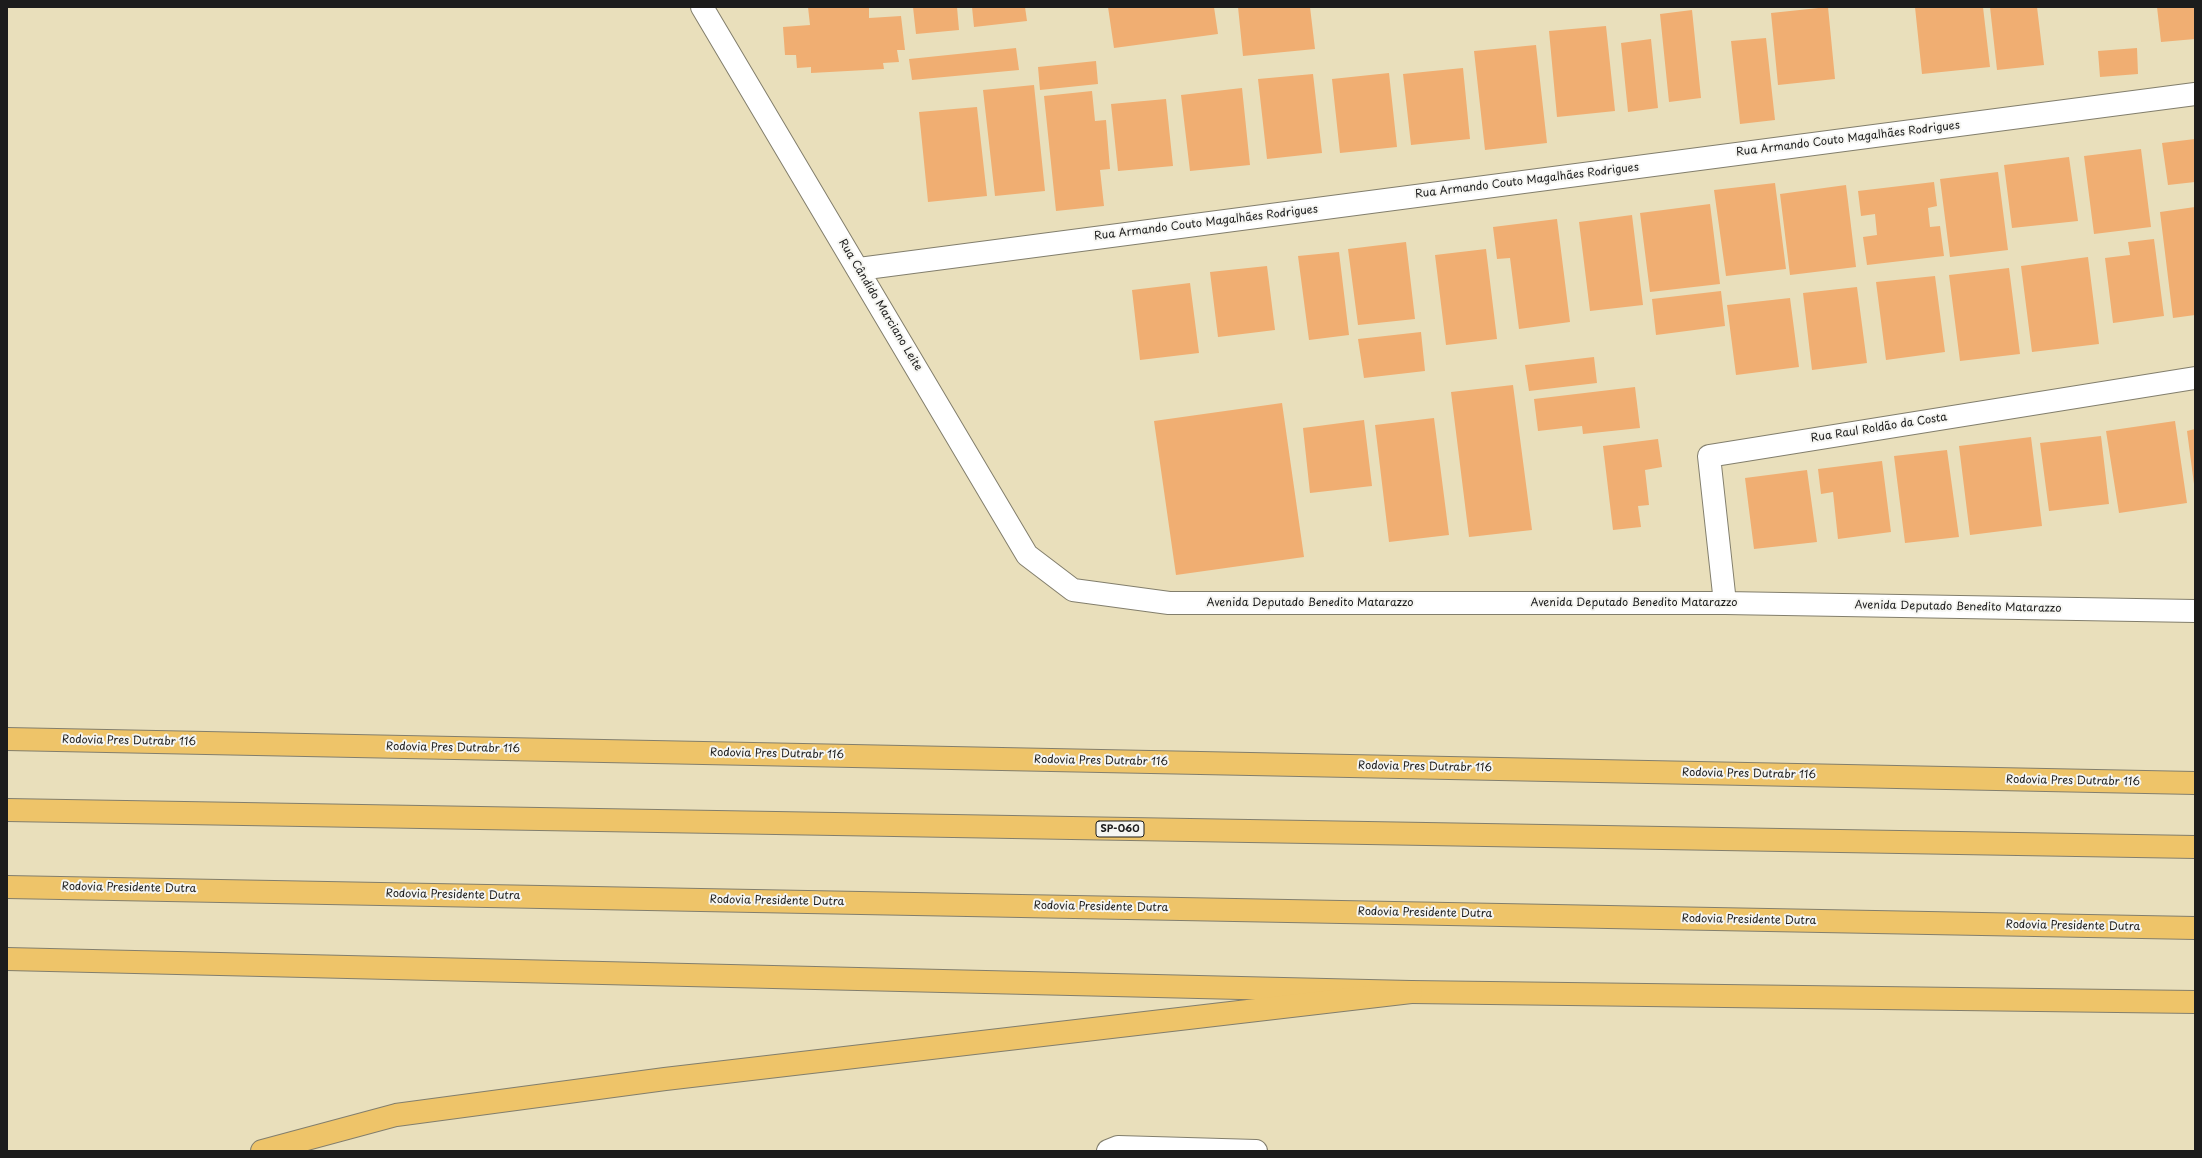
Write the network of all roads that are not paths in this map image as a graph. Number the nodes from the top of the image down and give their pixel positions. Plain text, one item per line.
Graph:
1 (702, 7) edge
2 (2195, 94) edge
3 (859, 269) junction
4 (2195, 378) edge
5 (1073, 590) joint
6 (1725, 603) junction
7 (2195, 611) edge
8 (7, 739) edge
9 (2195, 783) edge
10 (7, 810) edge
11 (2195, 847) edge
12 (7, 887) edge
13 (2195, 928) edge
14 (7, 959) edge
15 (1411, 992) junction
16 (2195, 1002) edge
17 (1113, 1149) edge
18 (262, 1151) edge
19 (1256, 1151) edge

1 - 3 street, Rua Cândido Marciano Leite
2 - 3 street, Rua Armando Couto Magalhães Rodrigues
3 - 5 street, Rua Cândido Marciano Leite
4 - 6 street, Rua Raul Roldão da Costa
5 - 6 street, Avenida Deputado Benedito Matarazzo
6 - 7 street, Avenida Deputado Benedito Matarazzo
8 - 9 main road, Rodovia Pres Dutrabr 116
10 - 11 main road, SP-060
12 - 13 main road, Rodovia Presidente Dutra
14 - 15 main road
15 - 16 main road
15 - 18 main road
17 - 19 street

